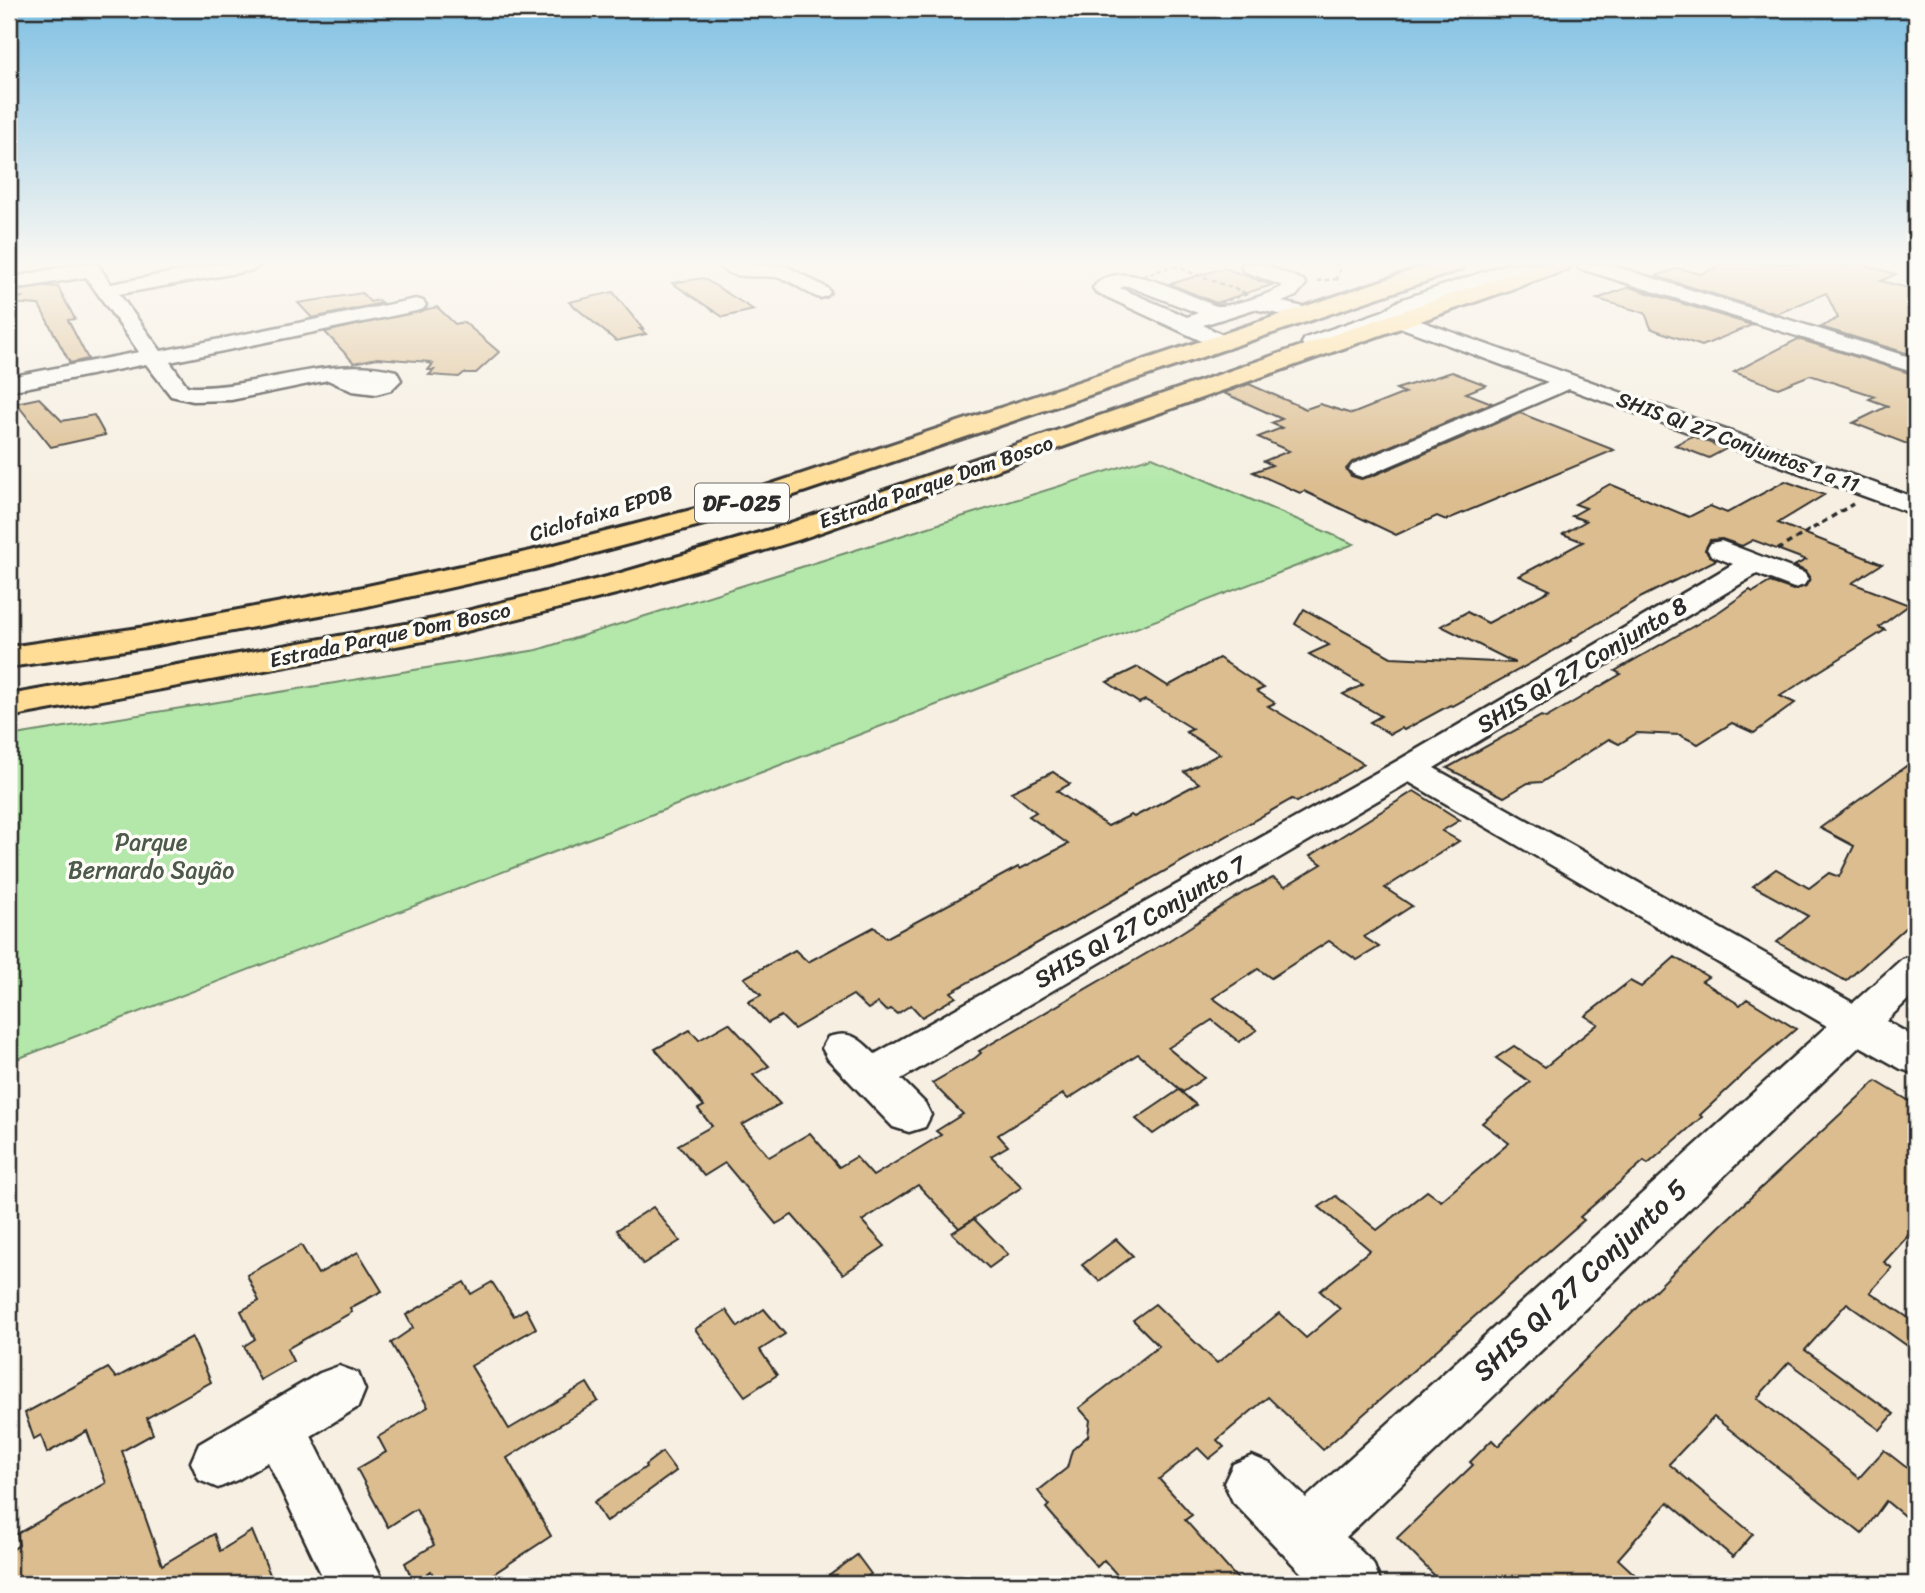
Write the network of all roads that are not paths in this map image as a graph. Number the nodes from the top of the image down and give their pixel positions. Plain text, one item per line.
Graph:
1 (139, 338) edge
2 (247, 338) edge
3 (1212, 338) edge
4 (1235, 338) edge
5 (1326, 338) edge
6 (1351, 338) edge
7 (1450, 338) edge
8 (1826, 338) edge
9 (1221, 343) junction
10 (153, 357) junction
11 (1298, 357) junction
12 (1158, 364) junction
13 (1916, 366) edge
14 (331, 373) dead end
15 (1569, 381) junction
16 (9, 384) edge
17 (1201, 391) junction
18 (1389, 482) dead end
19 (1916, 507) edge
20 (1721, 549) dead end
21 (1755, 563) junction
22 (1794, 579) dead end
23 (9, 657) edge
24 (9, 706) edge
25 (1409, 768) junction
26 (1916, 969) edge
27 (1854, 1023) junction
28 (1916, 1058) edge
29 (909, 1115) dead end
30 (340, 1390) dead end
31 (278, 1426) junction
32 (218, 1462) dead end
33 (1252, 1483) dead end
34 (1306, 1536) junction
35 (356, 1584) edge
36 (1352, 1584) edge

1 - 10 street
2 - 10 street
3 - 9 street
4 - 9 main road, Estrada Parque Dom Bosco / DF-025
5 - 11 street
6 - 11 main road, Estrada Parque Dom Bosco / DF-025
7 - 15 street, SHIS QI 27 Conjuntos 1 a 11
8 - 13 street
9 - 12 main road, Estrada Parque Dom Bosco / DF-025
10 - 14 street
10 - 16 street
11 - 17 main road, Estrada Parque Dom Bosco / DF-025
12 - 17 main road
12 - 23 main road, Estrada Parque Dom Bosco / DF-025
15 - 18 street
15 - 19 street, SHIS QI 27 Conjuntos 1 a 11
17 - 24 main road, Estrada Parque Dom Bosco / DF-025
20 - 21 street
21 - 22 street
21 - 25 street, SHIS QI 27 Conjunto 8
25 - 27 street
25 - 29 street, SHIS QI 27 Conjunto 7
26 - 27 street, SHIS QI 27 Conjunto 5
27 - 28 street
27 - 34 street, SHIS QI 27 Conjunto 5
30 - 31 street
31 - 32 street
31 - 35 street
33 - 34 street
34 - 36 street

